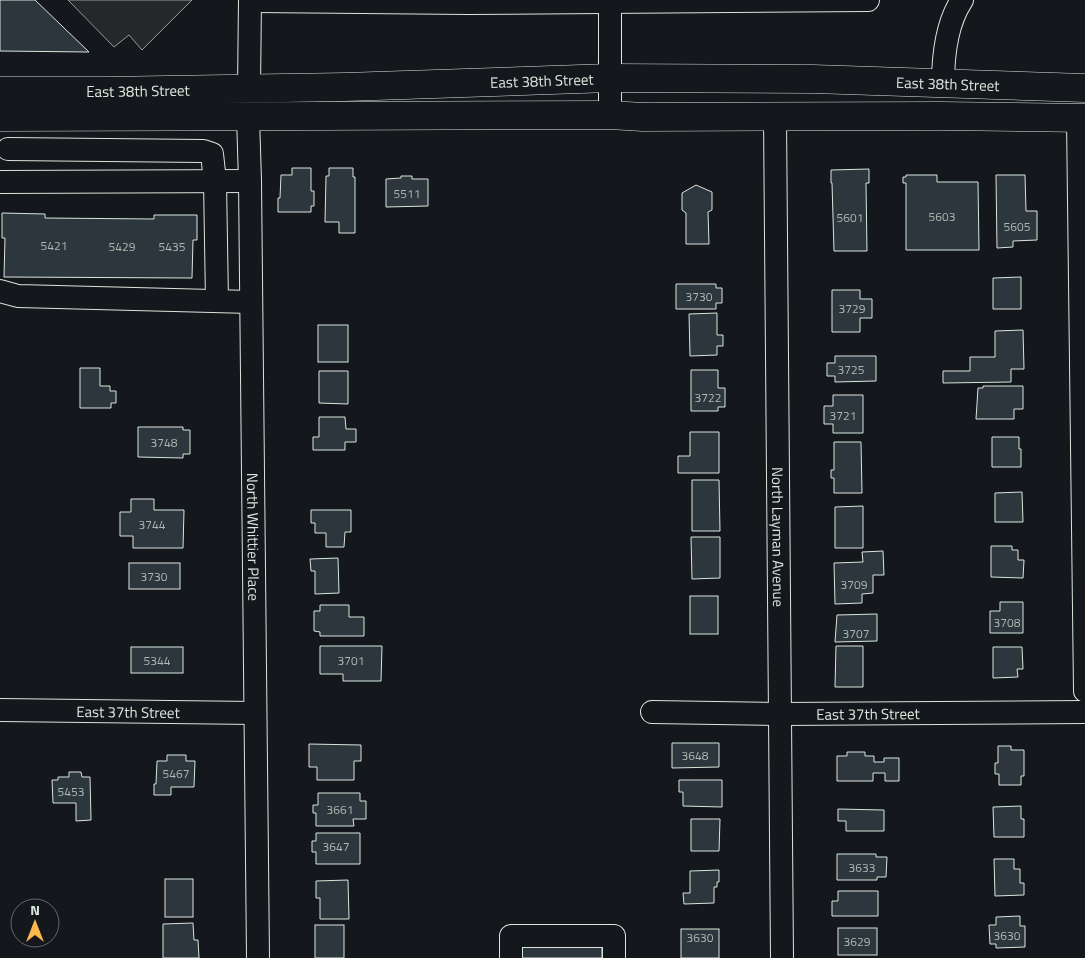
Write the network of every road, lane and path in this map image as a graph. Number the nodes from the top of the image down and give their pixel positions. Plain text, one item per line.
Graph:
1 (250, 0) edge
2 (868, 0) edge
3 (962, 0) edge
4 (610, 1) edge
5 (610, 78) junction
6 (943, 84) junction
7 (249, 88) junction
8 (1085, 88) edge
9 (0, 91) edge
10 (610, 115) junction
11 (775, 116) junction
12 (4, 117) edge
13 (248, 117) junction
14 (1082, 118) edge
15 (8, 149) junction
16 (0, 181) edge
17 (216, 181) junction
18 (250, 181) junction
19 (0, 291) edge
20 (216, 301) junction
21 (251, 302) junction
22 (1085, 691) edge
23 (0, 710) edge
24 (652, 712) dead end
25 (1085, 712) edge
26 (255, 713) junction
27 (780, 714) junction
28 (258, 958) edge
29 (511, 958) edge
30 (614, 958) edge
31 (782, 958) edge

1 - 4 street
1 - 7 street
2 - 4 street
3 - 6 street
4 - 5 street
5 - 6 main road, East 38th Street
5 - 7 main road, East 38th Street
5 - 10 street
6 - 8 main road, East 38th Street
7 - 9 main road, East 38th Street
10 - 11 main road, East 38th Street
10 - 13 main road, East 38th Street
11 - 14 main road, East 38th Street
11 - 27 street, North Layman Avenue
12 - 13 main road, East 38th Street
12 - 15 street
13 - 18 street, North Whittier Place
14 - 22 street
15 - 16 street
15 - 17 street
16 - 17 street
17 - 18 street
17 - 20 street
18 - 21 street, North Whittier Place
19 - 20 street
20 - 21 street
21 - 26 street, North Whittier Place
23 - 26 street, East 37th Street
24 - 27 street, East 37th Street
25 - 27 street, East 37th Street
26 - 28 street, North Whittier Place
27 - 31 street, North Layman Avenue
29 - 30 street

